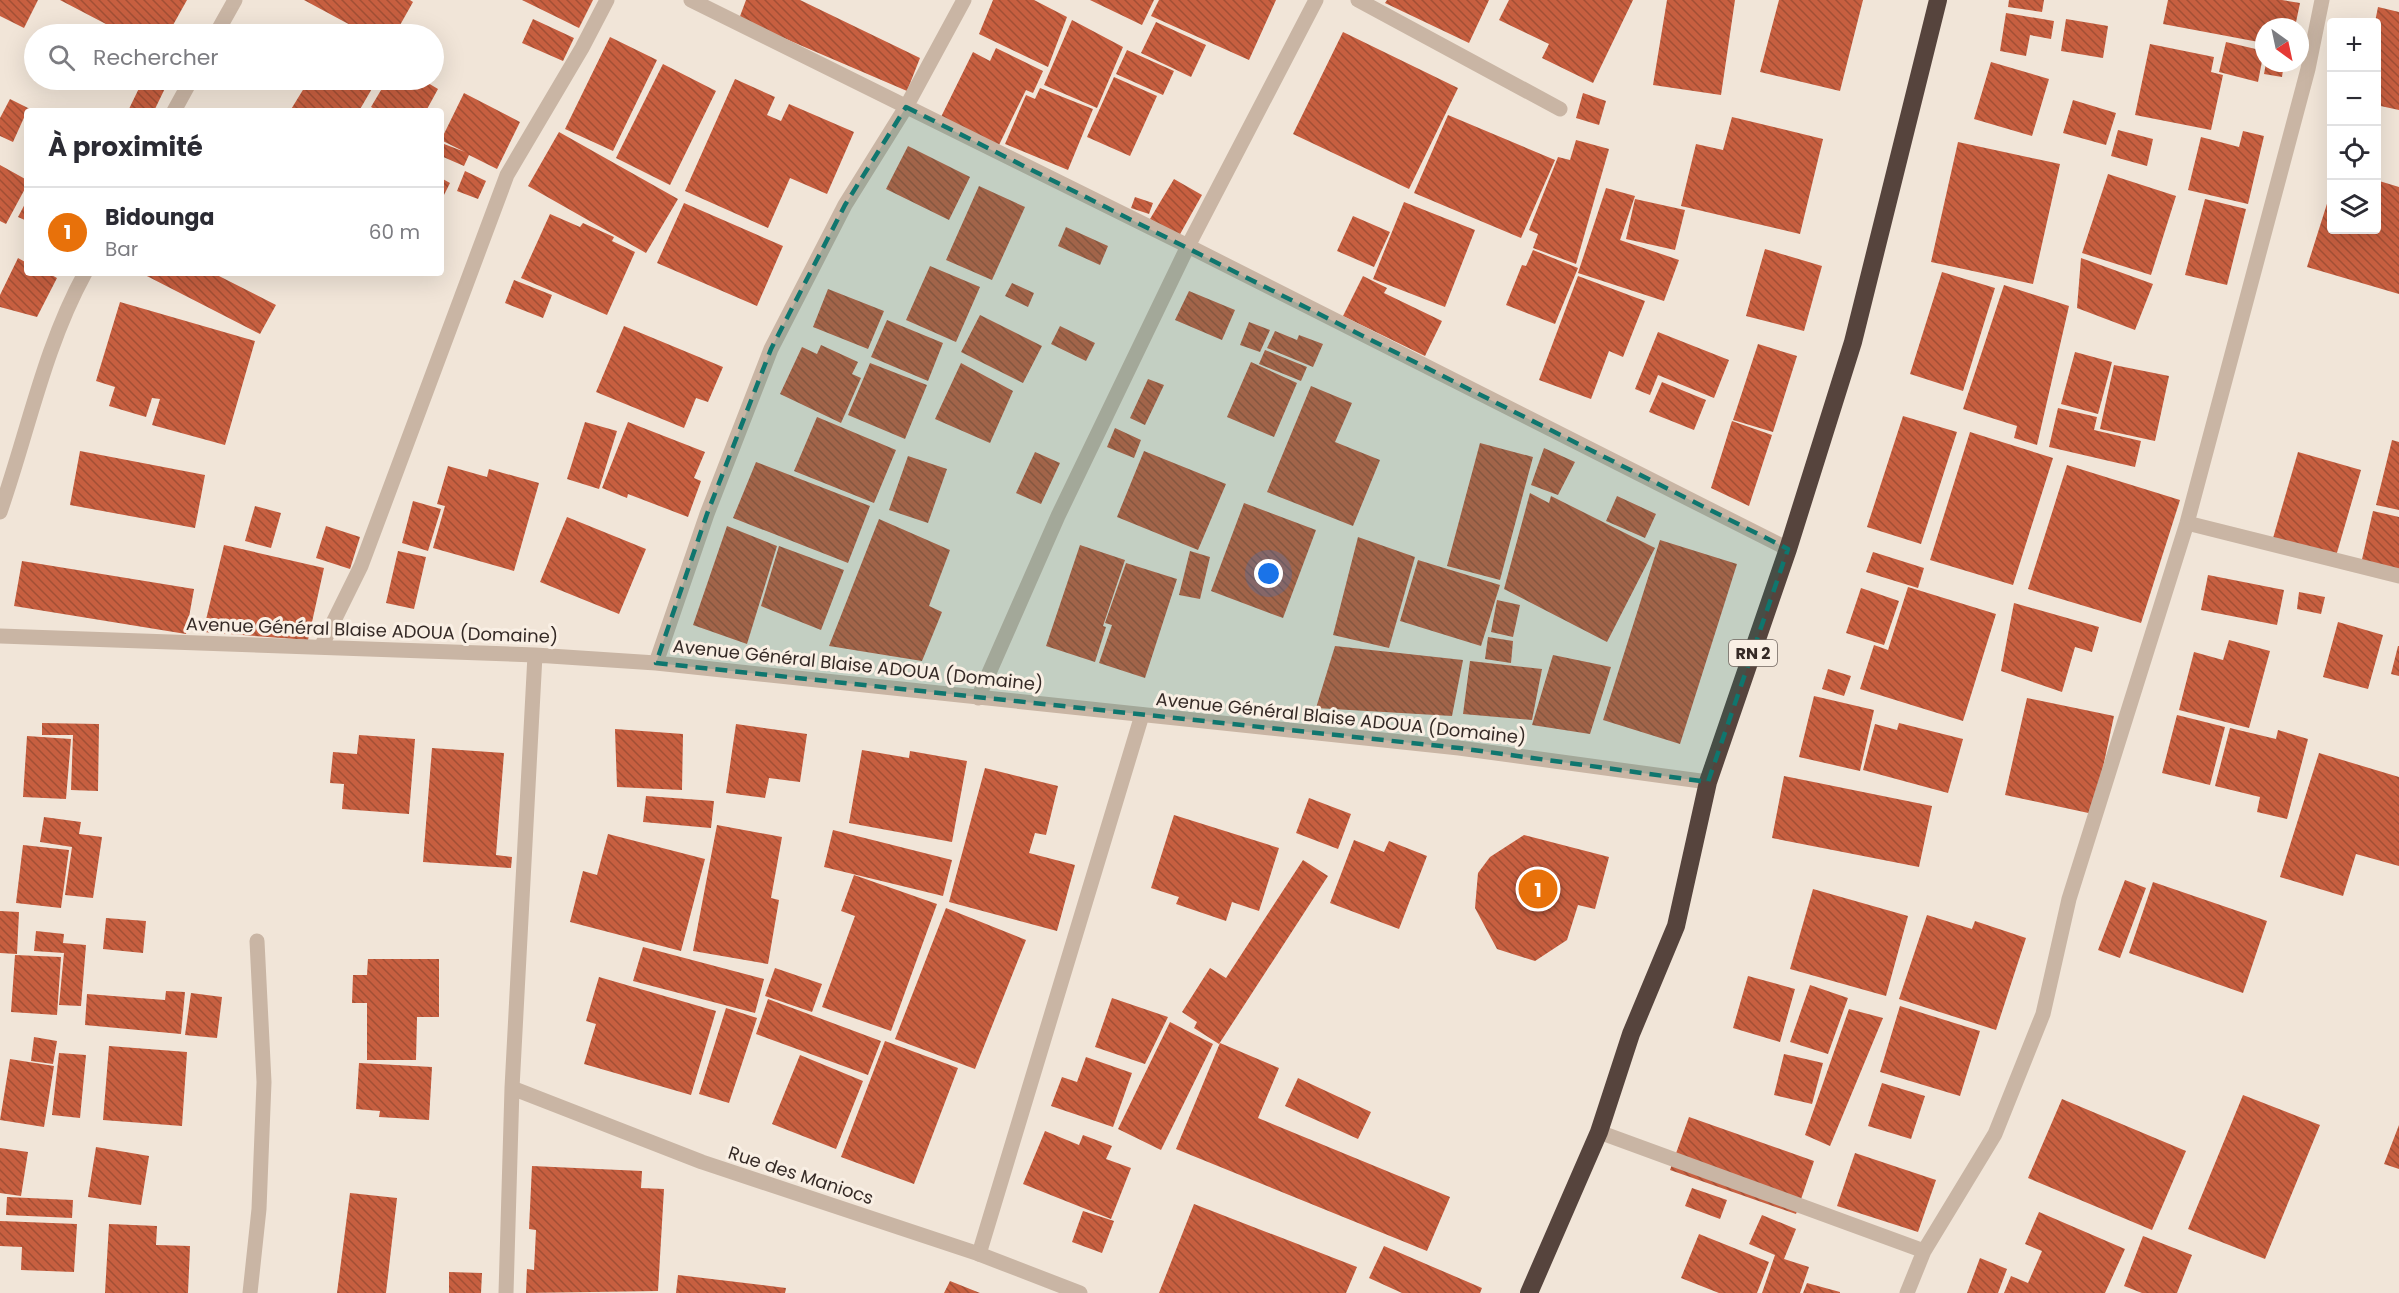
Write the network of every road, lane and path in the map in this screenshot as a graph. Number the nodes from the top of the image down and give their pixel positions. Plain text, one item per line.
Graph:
1 (235, 0) edge
2 (607, 0) edge
3 (691, 0) edge
4 (964, 0) edge
5 (1316, 0) edge
6 (1359, 0) edge
7 (1938, 0) edge
8 (2322, 0) edge
9 (222, 24) edge
10 (186, 90) edge
11 (906, 107) junction
12 (176, 108) edge
13 (1560, 109) dead end
14 (1188, 246) junction
15 (83, 276) edge
16 (0, 512) edge
17 (2187, 523) junction
18 (1788, 549) junction
19 (2399, 576) edge
20 (0, 636) edge
21 (321, 647) junction
22 (535, 655) junction
23 (656, 663) junction
24 (978, 698) junction
25 (1142, 715) junction
26 (1708, 782) junction
27 (256, 941) dead end
28 (512, 1088) junction
29 (1599, 1132) junction
30 (1924, 1251) junction
31 (979, 1254) junction
32 (250, 1293) edge
33 (506, 1293) edge
34 (1080, 1293) edge
35 (1529, 1293) edge
36 (1907, 1293) edge

1 - 9 street
2 - 21 street
3 - 11 street
4 - 11 street
5 - 14 street
6 - 13 street
7 - 18 highway, RN 2
8 - 17 street
10 - 12 street
11 - 14 street
11 - 23 street
14 - 18 street
14 - 24 street
15 - 16 street
17 - 19 street
17 - 30 street
18 - 26 highway, RN 2
20 - 21 street, Avenue Général Blaise ADOUA (Domaine)
21 - 22 street, Avenue Général Blaise ADOUA (Domaine)
22 - 23 street, Avenue Général Blaise ADOUA (Domaine)
22 - 28 street
23 - 24 street, Avenue Général Blaise ADOUA (Domaine)
24 - 25 street, Avenue Général Blaise ADOUA (Domaine)
25 - 26 street, Avenue Général Blaise ADOUA (Domaine)
25 - 31 street
26 - 29 highway, RN 2
27 - 32 street
28 - 31 street, Rue des Maniocs
28 - 33 street
29 - 30 street
29 - 35 highway, RN 2
30 - 36 street
31 - 34 street, Rue des Maniocs

